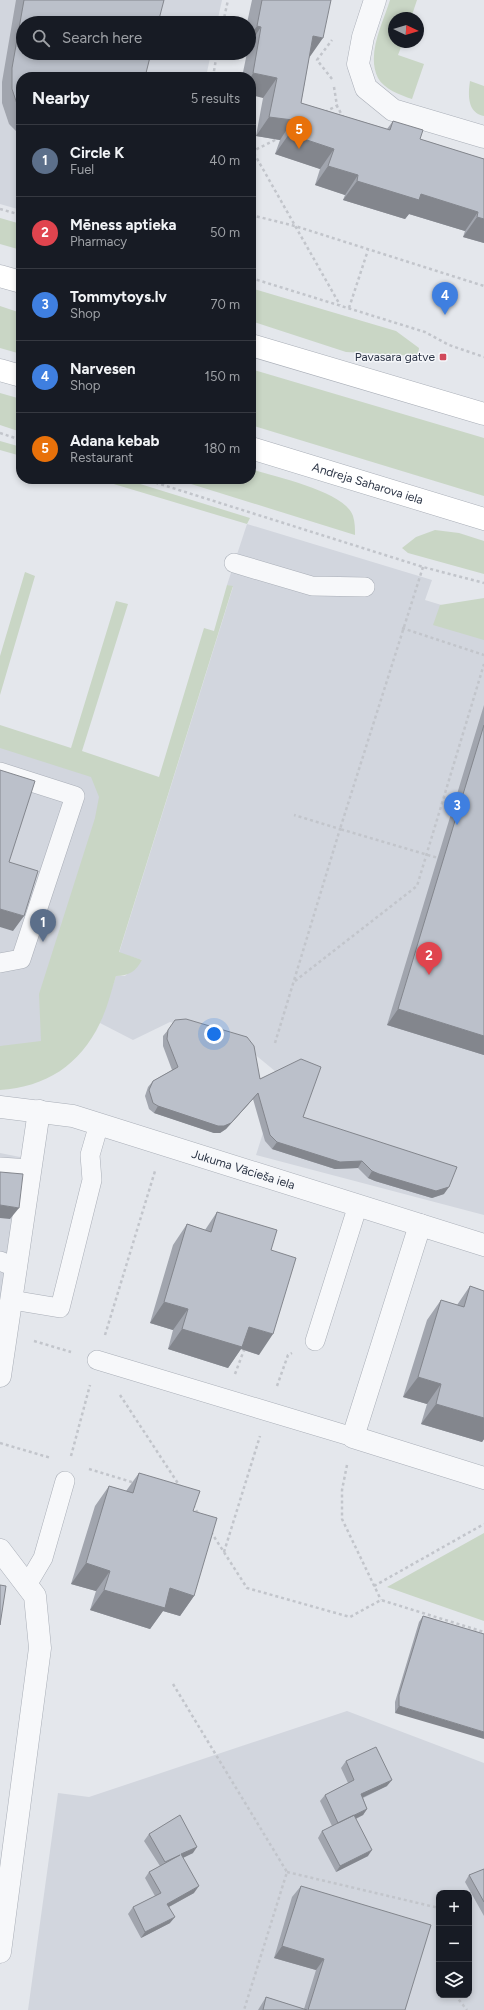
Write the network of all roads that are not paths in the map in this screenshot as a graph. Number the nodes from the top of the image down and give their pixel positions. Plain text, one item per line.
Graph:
1 (375, 0) edge
2 (484, 137) edge
3 (0, 276) edge
4 (16, 281) edge
5 (256, 346) edge
6 (0, 370) edge
7 (16, 375) edge
8 (484, 414) edge
9 (256, 450) edge
10 (484, 519) edge
11 (234, 563) dead end
12 (365, 587) dead end
13 (0, 772) edge
14 (0, 963) edge
15 (0, 1108) edge
16 (39, 1111) junction
17 (99, 1124) junction
18 (0, 1167) edge
19 (30, 1169) junction
20 (358, 1205) junction
21 (420, 1225) junction
22 (484, 1245) edge
23 (8, 1265) edge
24 (12, 1300) junction
25 (315, 1341) road end
26 (97, 1360) road end
27 (0, 1376) edge
28 (353, 1437) junction
29 (484, 1478) edge
30 (65, 1481) road end
31 (0, 1550) edge
32 (27, 1585) junction
33 (0, 1952) edge

1 - 2 street
3 - 4 street
5 - 8 street
6 - 7 street
9 - 10 street, Andreja Saharova iela
11 - 12 lane
13 - 14 lane
15 - 16 street, Jukuma Vācieša iela
16 - 17 street, Jukuma Vācieša iela
16 - 19 street
17 - 20 street, Jukuma Vācieša iela
17 - 24 lane
18 - 19 lane
19 - 23 street
20 - 21 street, Jukuma Vācieša iela
20 - 25 lane
21 - 22 street, Jukuma Vācieša iela
21 - 28 street
23 - 24 street
24 - 27 street
26 - 28 lane
28 - 29 street
30 - 32 lane
31 - 32 street
32 - 33 street

